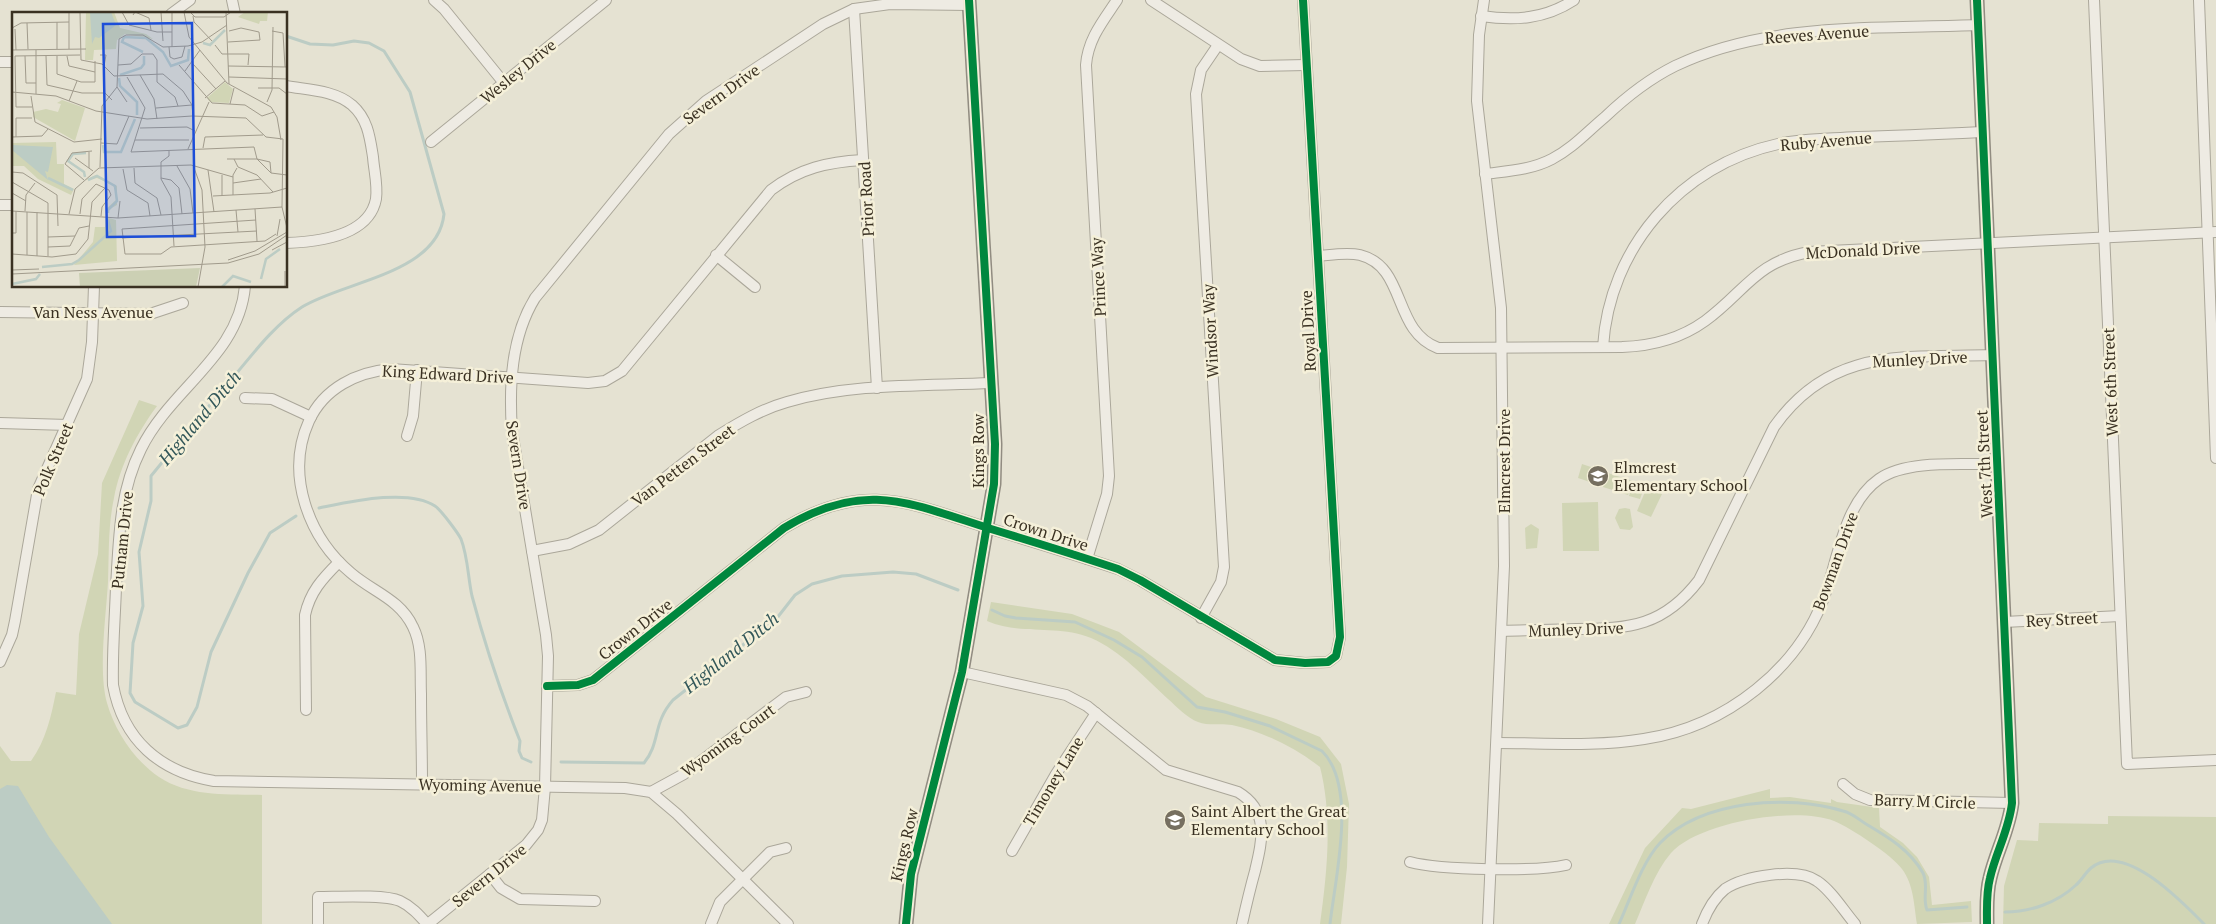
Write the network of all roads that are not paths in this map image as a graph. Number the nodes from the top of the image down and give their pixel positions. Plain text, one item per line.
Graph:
1 (190, 0) edge
2 (434, 0) edge
3 (606, 0) edge
4 (1117, 0) edge
5 (1151, 0) edge
6 (1303, 0) edge
7 (1484, 0) edge
8 (1574, 0) edge
9 (1977, 0) edge
10 (2094, 0) edge
11 (2199, 0) edge
12 (969, 3) edge
13 (854, 9) junction
14 (174, 12) edge
15 (1481, 16) junction
16 (1978, 25) junction
17 (1218, 45) junction
18 (1306, 65) junction
19 (504, 82) junction
20 (288, 86) edge
21 (1982, 132) junction
22 (431, 142) dead end
23 (863, 160) junction
24 (1485, 174) junction
25 (2211, 233) edge
26 (2104, 237) junction
27 (288, 243) edge
28 (1987, 244) junction
29 (716, 255) junction
30 (1318, 256) junction
31 (755, 287) dead end
32 (94, 288) edge
33 (245, 288) edge
34 (183, 304) dead end
35 (0, 312) edge
36 (93, 313) junction
37 (1603, 347) junction
38 (1503, 349) junction
39 (1992, 355) junction
40 (417, 370) junction
41 (513, 377) junction
42 (991, 383) junction
43 (877, 388) junction
44 (246, 398) dead end
45 (311, 417) junction
46 (0, 423) edge
47 (68, 425) junction
48 (407, 436) dead end
49 (2216, 458) edge
50 (1997, 464) junction
51 (987, 528) junction
52 (532, 551) junction
53 (1087, 559) junction
54 (339, 562) junction
55 (2120, 616) junction
56 (1201, 618) junction
57 (2004, 622) junction
58 (1503, 631) junction
59 (1333, 659) joint
60 (0, 662) edge
61 (962, 672) junction
62 (547, 686) junction
63 (806, 692) dead end
64 (306, 710) dead end
65 (1096, 713) junction
66 (134, 735) joint
67 (1497, 743) junction
68 (2216, 760) edge
69 (422, 784) junction
70 (1843, 784) dead end
71 (545, 787) junction
72 (651, 792) junction
73 (2012, 803) junction
74 (786, 848) dead end
75 (1012, 851) dead end
76 (1410, 862) dead end
77 (1566, 864) dead end
78 (1490, 868) junction
79 (490, 874) junction
80 (743, 879) junction
81 (595, 902) dead end
82 (318, 924) edge
83 (428, 924) edge
84 (712, 924) edge
85 (788, 924) edge
86 (906, 924) edge
87 (1242, 924) edge
88 (1488, 924) edge
89 (1702, 924) edge
90 (1855, 924) edge
91 (1987, 924) edge

1 - 14 street
2 - 19 street
3 - 19 street, Wesley Drive
4 - 53 street, Prince Way
5 - 17 street
6 - 18 street, Royal Drive
7 - 15 street, Elmcrest Drive
8 - 15 street
9 - 16 main road, West 7th Street
10 - 26 street, West 6th Street
11 - 25 street
12 - 13 street, Severn Drive
12 - 42 main road, Kings Row
13 - 23 street, Prior Road
13 - 41 street, Severn Drive
15 - 24 street, Elmcrest Drive
16 - 21 main road, West 7th Street
16 - 24 street, Reeves Avenue
17 - 18 street
17 - 56 street, Windsor Way
18 - 30 street, Royal Drive
19 - 22 street, Wesley Drive
20 - 27 street
21 - 28 main road, West 7th Street
21 - 37 street, Ruby Avenue
23 - 29 street, King Edward Drive
23 - 43 street, Prior Road
24 - 38 street, Elmcrest Drive
25 - 26 street, McDonald Drive
25 - 49 street
26 - 28 street, McDonald Drive
26 - 55 street, West 6th Street
28 - 37 street, McDonald Drive
28 - 39 main road, West 7th Street
29 - 31 street
29 - 41 street, King Edward Drive
30 - 38 street, McDonald Drive
30 - 59 street, Royal Drive
32 - 36 street, Polk Street
33 - 66 street, Putnam Drive
34 - 36 street, Van Ness Avenue
35 - 36 street, Van Ness Avenue
36 - 47 street, Polk Street
37 - 38 street, McDonald Drive
38 - 58 street, Elmcrest Drive
39 - 50 main road, West 7th Street
39 - 58 street, Munley Drive
40 - 41 street, King Edward Drive
40 - 45 street, King Edward Drive
40 - 48 street
41 - 52 street, Severn Drive
42 - 43 street, Van Petten Street
42 - 51 main road, Kings Row
43 - 52 street, Van Petten Street
44 - 45 street
45 - 54 street, King Edward Drive
46 - 47 street
47 - 60 street, Polk Street
50 - 57 main road, West 7th Street
50 - 67 street, Bowman Drive
51 - 53 street, Crown Drive
51 - 61 main road, Kings Row
51 - 62 street, Crown Drive
52 - 62 street, Severn Drive
53 - 56 street, Crown Drive
54 - 64 street
54 - 69 street, King Edward Drive
55 - 57 street, Rey Street
55 - 68 street, West 6th Street
56 - 59 street, Crown Drive
57 - 73 main road, West 7th Street
58 - 67 street, Elmcrest Drive
61 - 65 street
61 - 86 main road, Kings Row
62 - 71 street, Severn Drive
63 - 72 street, Wyoming Court
65 - 75 street, Timoney Lane
65 - 87 street
66 - 69 street, Wyoming Avenue
67 - 78 street, Elmcrest Drive
69 - 71 street, Wyoming Avenue
70 - 73 street, Barry M Circle
71 - 72 street, Wyoming Avenue
71 - 79 street, Severn Drive
72 - 80 street
73 - 91 main road, West 7th Street
74 - 80 street
76 - 78 street
77 - 78 street
78 - 88 street, Elmcrest Drive
79 - 81 street
79 - 83 street, Severn Drive
80 - 84 street
80 - 85 street
82 - 83 street
89 - 90 street

